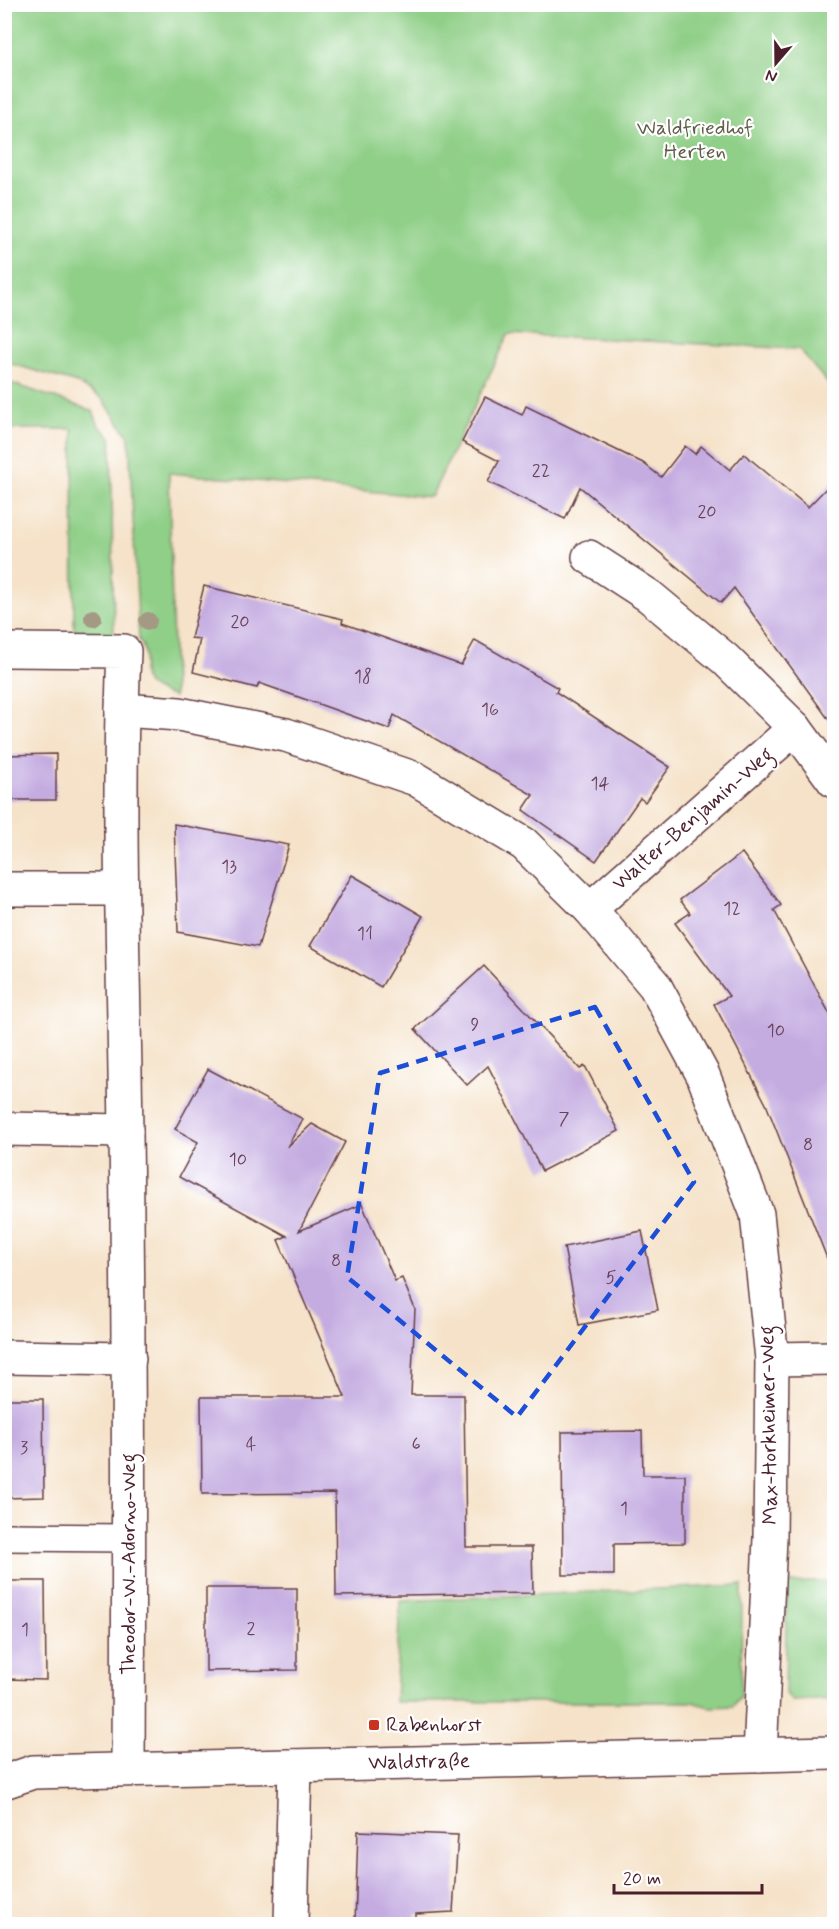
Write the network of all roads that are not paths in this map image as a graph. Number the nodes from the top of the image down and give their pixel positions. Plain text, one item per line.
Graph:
1 (589, 557) dead end
2 (4, 650) edge
3 (122, 710) junction
4 (795, 728) junction
5 (834, 781) edge
6 (4, 889) edge
7 (121, 890) junction
8 (590, 909) junction
9 (4, 1129) edge
10 (126, 1131) junction
11 (4, 1357) edge
12 (834, 1358) edge
13 (129, 1359) junction
14 (772, 1359) junction
15 (4, 1537) edge
16 (128, 1538) junction
17 (834, 1753) edge
18 (760, 1755) junction
19 (295, 1766) junction
20 (128, 1769) junction
21 (4, 1782) edge
22 (291, 1924) edge

1 - 4 street
2 - 3 street, Theodor-W.-Adorno-Weg
3 - 7 street, Theodor-W.-Adorno-Weg
3 - 8 street, Max-Horkheimer-Weg
4 - 5 street
4 - 8 street, Walter-Benjamin-Weg
6 - 7 street
7 - 10 street, Theodor-W.-Adorno-Weg
8 - 14 street, Max-Horkheimer-Weg
9 - 10 street
10 - 13 street, Theodor-W.-Adorno-Weg
11 - 13 street
12 - 14 street
13 - 16 street, Theodor-W.-Adorno-Weg
14 - 18 street, Max-Horkheimer-Weg
15 - 16 lane
16 - 20 street, Theodor-W.-Adorno-Weg
17 - 18 street, Waldstraße
18 - 19 street, Waldstraße
19 - 20 street, Waldstraße
19 - 22 street
20 - 21 street, Waldstraße

